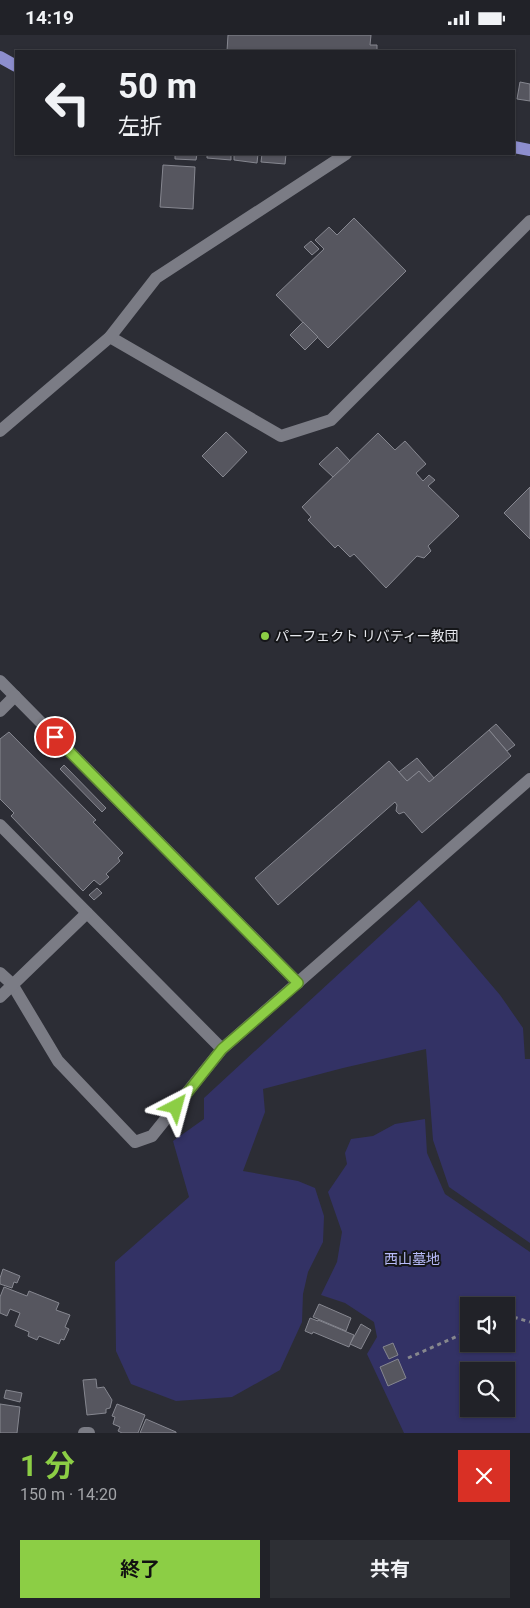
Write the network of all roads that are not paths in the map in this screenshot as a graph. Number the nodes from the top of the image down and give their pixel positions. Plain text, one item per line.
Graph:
1 (0, 57) edge
2 (15, 65) edge
3 (515, 147) edge
4 (530, 151) edge
5 (344, 155) edge
6 (530, 221) edge
7 (110, 337) junction
8 (0, 431) edge
9 (0, 681) edge
10 (15, 696) junction
11 (0, 711) edge
12 (530, 779) edge
13 (0, 825) edge
14 (87, 913) junction
15 (0, 973) edge
16 (298, 983) junction
17 (12, 984) junction
18 (0, 997) edge
19 (222, 1049) junction
20 (84, 1433) edge
21 (89, 1433) edge

1 - 2 main road
3 - 4 main road
5 - 7 street
6 - 7 street
7 - 8 street
9 - 10 street
10 - 11 street
10 - 16 street
12 - 16 street
13 - 14 street
14 - 17 street
14 - 19 street
15 - 17 street
16 - 19 street
17 - 18 street
17 - 19 street
20 - 21 street

